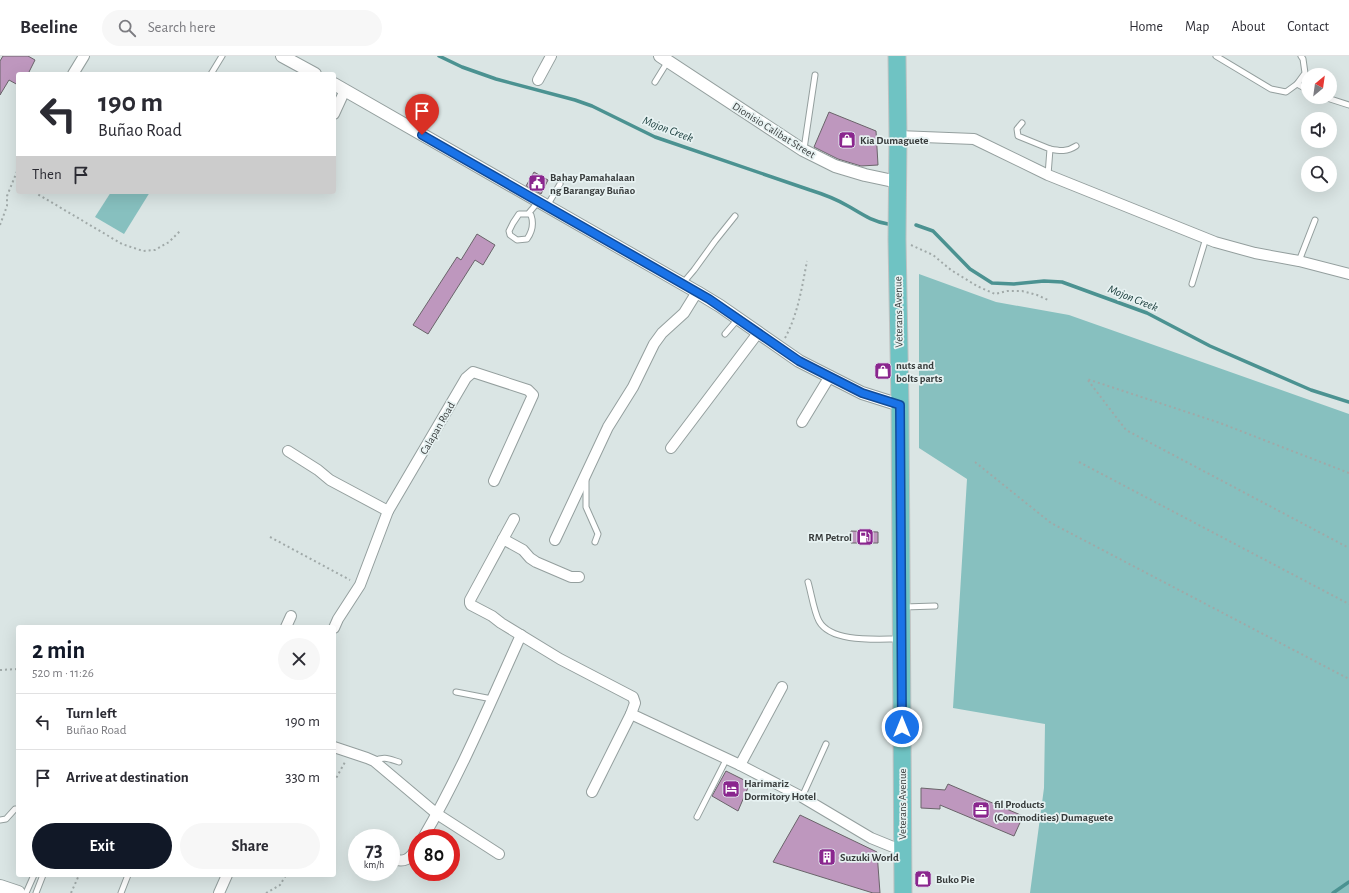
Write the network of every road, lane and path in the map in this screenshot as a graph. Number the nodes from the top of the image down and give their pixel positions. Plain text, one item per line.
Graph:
1 (84, 56) edge
2 (222, 56) edge
3 (282, 56) edge
4 (551, 56) edge
5 (897, 56) edge
6 (1216, 56) edge
7 (1221, 56) edge
8 (1301, 56) edge
9 (664, 59) edge
10 (1225, 62) junction
11 (74, 72) edge
12 (212, 72) edge
13 (311, 72) edge
14 (815, 75) dead end
15 (538, 80) dead end
16 (655, 82) dead end
17 (1297, 84) junction
18 (336, 85) edge
19 (1301, 86) edge
20 (345, 90) junction
21 (1337, 101) edge
22 (1349, 105) edge
23 (336, 110) edge
24 (1022, 123) dead end
25 (898, 136) junction
26 (1076, 146) dead end
27 (1050, 149) junction
28 (803, 150) junction
29 (16, 175) edge
30 (1048, 175) junction
31 (898, 182) junction
32 (560, 184) dead end
33 (37, 194) edge
34 (543, 204) junction
35 (528, 214) junction
36 (735, 216) dead end
37 (1316, 220) dead end
38 (0, 225) edge
39 (181, 230) dead end
40 (897, 237) junction
41 (1206, 238) junction
42 (807, 261) dead end
43 (1299, 261) junction
44 (1349, 274) edge
45 (682, 284) junction
46 (1192, 284) dead end
47 (697, 292) junction
48 (1048, 300) dead end
49 (738, 319) junction
50 (758, 333) junction
51 (725, 334) dead end
52 (780, 348) junction
53 (830, 376) junction
54 (900, 405) junction
55 (802, 422) dead end
56 (671, 448) dead end
57 (288, 451) dead end
58 (975, 462) dead end
59 (1079, 462) dead end
60 (1349, 473) edge
61 (586, 474) junction
62 (494, 480) dead end
63 (388, 511) junction
64 (514, 519) dead end
65 (270, 537) dead end
66 (504, 539) junction
67 (555, 540) dead end
68 (595, 542) dead end
69 (1349, 548) edge
70 (579, 577) dead end
71 (808, 582) dead end
72 (360, 585) junction
73 (1349, 604) edge
74 (935, 606) dead end
75 (901, 607) junction
76 (291, 616) dead end
77 (287, 625) edge
78 (335, 625) edge
79 (521, 635) junction
80 (901, 639) junction
81 (16, 669) edge
82 (0, 670) edge
83 (1349, 679) edge
84 (782, 687) dead end
85 (456, 692) dead end
86 (492, 700) junction
87 (631, 714) junction
88 (826, 744) dead end
89 (336, 748) edge
90 (350, 752) junction
91 (726, 758) junction
92 (374, 761) junction
93 (399, 762) dead end
94 (740, 764) junction
95 (336, 778) edge
96 (592, 792) dead end
97 (802, 797) junction
98 (16, 809) edge
99 (437, 814) junction
100 (698, 817) dead end
101 (0, 820) edge
102 (428, 829) edge
103 (903, 851) junction
104 (499, 854) dead end
105 (33, 877) edge
106 (42, 877) edge
107 (78, 877) edge
108 (127, 877) edge
109 (226, 877) edge
110 (285, 877) edge
111 (0, 887) edge
112 (18, 893) edge
113 (26, 893) edge
114 (36, 893) edge
115 (71, 893) edge
116 (121, 893) edge
117 (219, 893) edge
118 (266, 893) edge
119 (903, 893) edge

1 - 11 street
2 - 12 lane
3 - 13 street
4 - 15 street
5 - 25 highway, Veterans Avenue
6 - 10 lane
7 - 10 lane
8 - 17 lane
9 - 16 lane
9 - 28 street, Dionisio Calibat Street
10 - 17 lane
14 - 28 lane
17 - 19 lane
18 - 20 street
20 - 23 street
20 - 34 street
21 - 22 lane
24 - 27 lane
25 - 30 street
25 - 31 highway, Veterans Avenue
26 - 27 lane
27 - 30 lane
28 - 31 street, Dionisio Calibat Street
29 - 38 path
30 - 41 street
31 - 40 highway, Veterans Avenue
32 - 34 lane
33 - 39 path
34 - 35 lane
34 - 45 street
35 - 35 lane
36 - 45 lane
37 - 43 lane
40 - 48 path
40 - 54 highway, Veterans Avenue
41 - 43 street
41 - 46 lane
42 - 52 path
43 - 44 street
45 - 47 street
47 - 49 street
47 - 61 street
49 - 50 street
49 - 51 lane
50 - 52 street
50 - 56 street
52 - 53 street
53 - 54 street
53 - 55 street
54 - 75 highway, Veterans Avenue
57 - 63 street
58 - 83 path
59 - 73 path
60 - 69 path
61 - 67 street
61 - 68 lane
62 - 63 street, Calapan Road
63 - 72 street, Calapan Road
64 - 66 street
65 - 72 path
66 - 70 street
66 - 79 street
71 - 80 lane
72 - 78 street, Calapan Road
74 - 75 lane
75 - 80 highway, Veterans Avenue
76 - 77 street
79 - 86 street
79 - 87 street
80 - 103 highway, Veterans Avenue
81 - 82 path
84 - 94 street
85 - 86 lane
86 - 99 street
87 - 91 street
87 - 96 street
88 - 97 lane
89 - 90 street
90 - 92 street
90 - 95 path
91 - 94 street
91 - 100 lane
92 - 93 lane
92 - 99 street
94 - 97 street
97 - 103 street
98 - 101 lane
99 - 102 street
99 - 104 street
103 - 119 highway, Veterans Avenue
105 - 113 lane
106 - 114 lane
107 - 115 path
108 - 116 lane
109 - 117 street
110 - 118 path
111 - 112 main road

